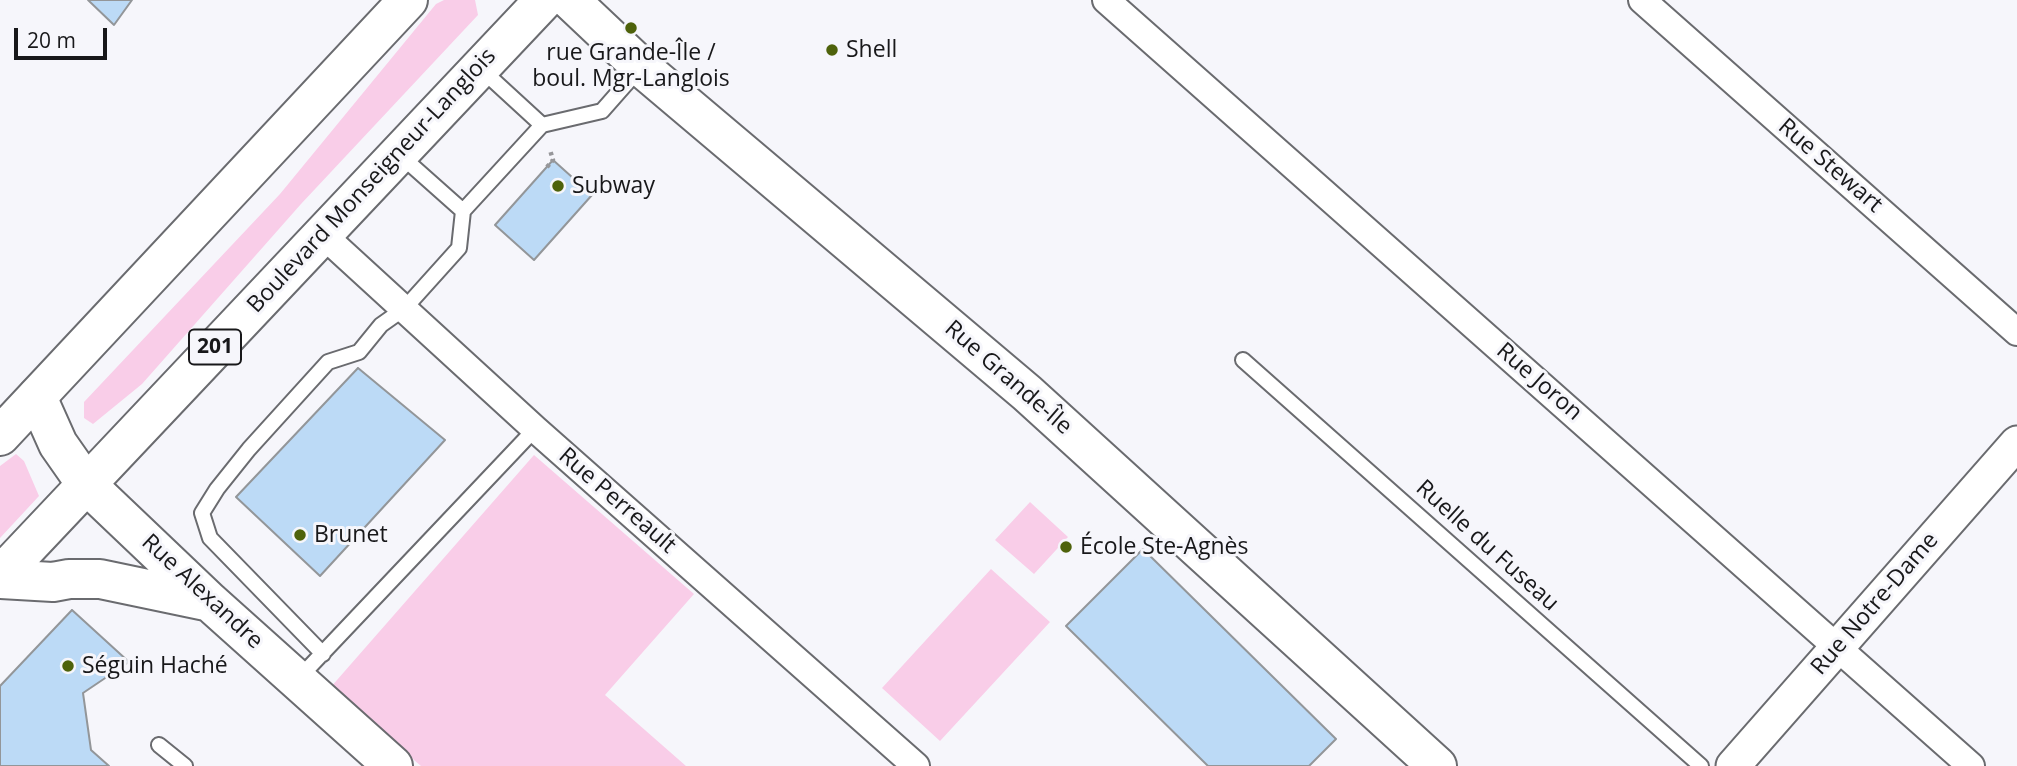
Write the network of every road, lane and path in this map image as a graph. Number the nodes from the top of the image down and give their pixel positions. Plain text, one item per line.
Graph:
1 (408, 0) edge
2 (544, 0) edge
3 (570, 0) edge
4 (1106, 0) edge
5 (1642, 0) edge
6 (641, 67) junction
7 (480, 68) junction
8 (542, 125) junction
9 (398, 153) junction
10 (553, 160) dead end
11 (547, 167) dead end
12 (463, 211) junction
13 (322, 234) junction
14 (405, 308) junction
15 (2017, 332) edge
16 (1243, 360) dead end
17 (37, 397) junction
18 (535, 429) junction
19 (0, 436) edge
20 (2017, 443) edge
21 (86, 484) junction
22 (0, 578) edge
23 (210, 602) junction
24 (1838, 646) junction
25 (310, 667) junction
26 (159, 745) dead end
27 (387, 764) edge
28 (186, 766) edge
29 (916, 766) edge
30 (1437, 766) edge
31 (1701, 766) edge
32 (1733, 766) edge
33 (1971, 766) edge

1 - 17 main road
2 - 7 main road, Boulevard Monseigneur-Langlois / 201
3 - 6 main road, Rue Grande-Île
4 - 24 street, Rue Joron
5 - 15 street, Rue Stewart
6 - 8 lane
6 - 30 main road, Rue Grande-Île
7 - 8 lane
7 - 9 main road, Boulevard Monseigneur-Langlois / 201
8 - 12 lane
9 - 12 lane
9 - 13 main road, Boulevard Monseigneur-Langlois / 201
10 - 11 path
12 - 14 lane
13 - 14 street, Rue Perreault
13 - 21 main road, Boulevard Monseigneur-Langlois / 201
14 - 18 street, Rue Perreault
14 - 25 lane
16 - 31 lane, Ruelle du Fuseau
17 - 19 main road
17 - 21 main road, Rue Alexandre
18 - 25 lane
18 - 29 street, Rue Perreault
20 - 24 street, Rue Notre-Dame
21 - 22 main road, Boulevard Monseigneur-Langlois / 201
21 - 23 main road, Rue Alexandre
22 - 23 main road
23 - 25 main road, Rue Alexandre
24 - 32 street, Rue Notre-Dame
24 - 33 street, Rue Joron
25 - 27 main road, Rue Alexandre
26 - 28 lane

